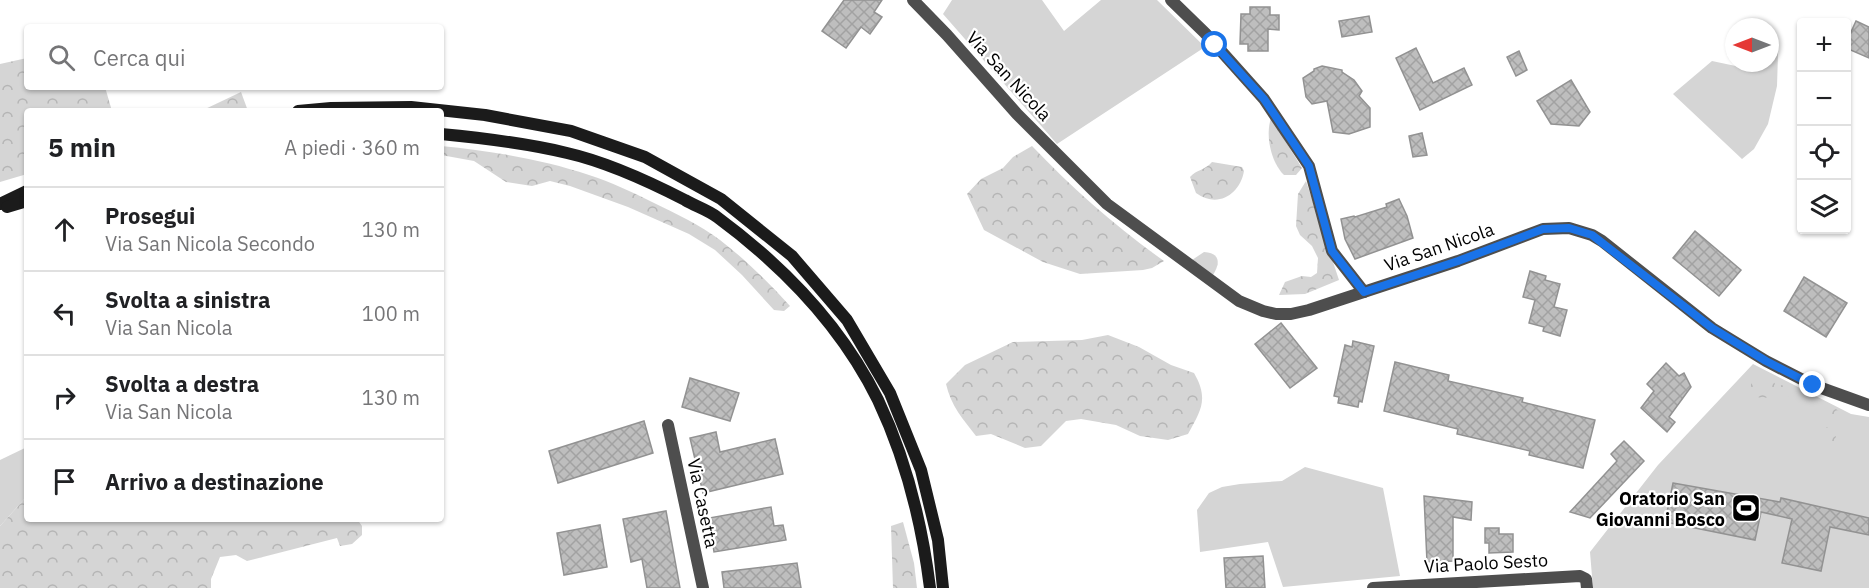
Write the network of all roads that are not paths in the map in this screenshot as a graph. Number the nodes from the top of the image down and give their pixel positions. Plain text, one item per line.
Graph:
1 (913, 0) edge
2 (1171, 0) edge
3 (331, 108) edge
4 (420, 108) edge
5 (444, 111) edge
6 (444, 134) edge
7 (24, 192) edge
8 (24, 202) edge
9 (0, 204) edge
10 (0, 209) edge
11 (1364, 292) junction
12 (1869, 405) edge
13 (668, 425) dead end
14 (1375, 587) edge
15 (703, 588) edge
16 (930, 588) edge
17 (943, 588) edge
18 (1587, 588) edge

1 - 11 street, Via San Nicola
2 - 11 street
3 - 4 main road
5 - 17 main road
6 - 16 main road
7 - 9 main road
8 - 10 main road
11 - 12 street, Via San Nicola
13 - 15 street, Via Casetta
14 - 18 street, Via Paolo Sesto

